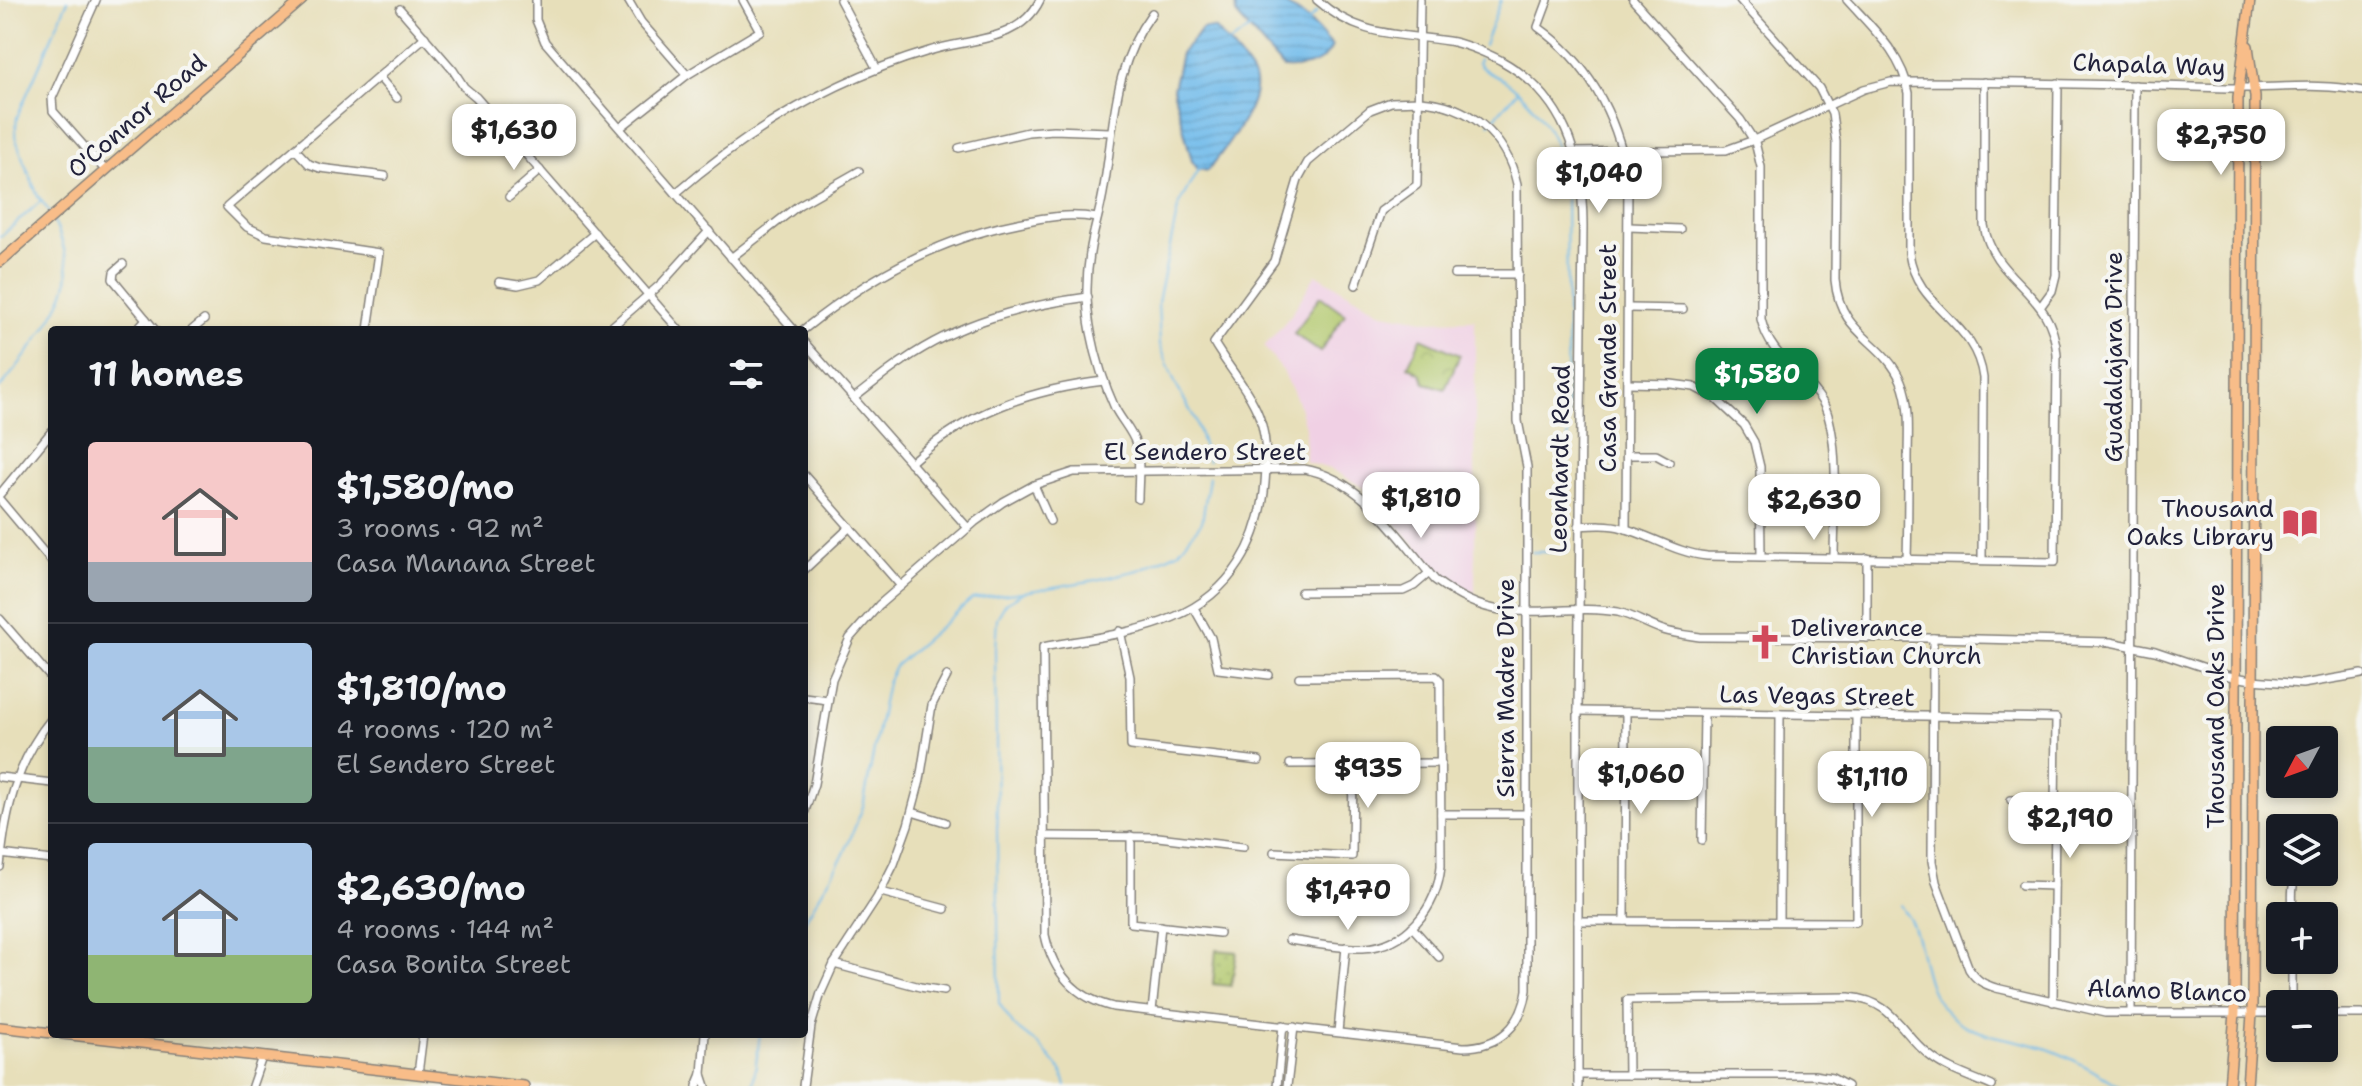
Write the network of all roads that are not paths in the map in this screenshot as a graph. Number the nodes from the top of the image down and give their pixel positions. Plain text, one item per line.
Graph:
1 (96, 0) edge
2 (302, 0) edge
3 (536, 0) edge
4 (628, 0) edge
5 (743, 0) edge
6 (840, 0) edge
7 (1040, 0) edge
8 (1317, 0) edge
9 (1420, 0) edge
10 (1548, 0) edge
11 (1633, 0) edge
12 (1740, 0) edge
13 (1847, 0) edge
14 (2250, 0) edge
15 (400, 9) dead end
16 (1152, 13) dead end
17 (425, 37) junction
18 (1419, 39) junction
19 (2247, 39) junction
20 (877, 69) junction
21 (687, 75) junction
22 (379, 77) junction
23 (1907, 82) junction
24 (1984, 82) junction
25 (2058, 83) junction
26 (2135, 85) junction
27 (2239, 88) junction
28 (2255, 88) junction
29 (2362, 91) edge
30 (397, 98) dead end
31 (1420, 101) junction
32 (1828, 105) junction
33 (620, 128) junction
34 (1110, 132) junction
35 (1754, 140) junction
36 (959, 148) dead end
37 (295, 149) junction
38 (1623, 151) junction
39 (1574, 152) junction
40 (105, 170) junction
41 (540, 170) junction
42 (859, 171) dead end
43 (385, 176) dead end
44 (676, 193) junction
45 (509, 197) dead end
46 (1097, 218) junction
47 (1629, 227) junction
48 (1680, 229) dead end
49 (709, 231) junction
50 (595, 233) junction
51 (731, 258) junction
52 (1, 260) edge
53 (123, 264) dead end
54 (1454, 274) dead end
55 (1518, 274) junction
56 (499, 282) dead end
57 (1356, 285) dead end
58 (649, 295) junction
59 (1088, 297) junction
60 (2041, 306) junction
61 (1629, 308) junction
62 (1683, 309) dead end
63 (146, 319) junction
64 (204, 320) dead end
65 (140, 326) edge
66 (152, 326) edge
67 (197, 326) edge
68 (369, 326) edge
69 (613, 326) edge
70 (676, 326) edge
71 (790, 326) edge
72 (808, 326) edge
73 (808, 346) edge
74 (1104, 381) junction
75 (1628, 383) junction
76 (854, 398) junction
77 (48, 439) edge
78 (1627, 455) junction
79 (1669, 462) dead end
80 (910, 463) junction
81 (1138, 470) junction
82 (1267, 470) junction
83 (808, 480) edge
84 (1034, 485) junction
85 (0, 494) edge
86 (1138, 499) dead end
87 (0, 500) edge
88 (1050, 521) dead end
89 (1579, 526) junction
90 (850, 527) junction
91 (968, 528) junction
92 (1626, 529) junction
93 (1761, 556) junction
94 (48, 557) edge
95 (1834, 558) junction
96 (1867, 558) junction
97 (1907, 559) junction
98 (1982, 560) junction
99 (808, 566) edge
100 (1429, 573) junction
101 (901, 586) junction
102 (1301, 592) dead end
103 (1194, 608) junction
104 (1579, 608) junction
105 (1527, 611) junction
106 (0, 619) edge
107 (1120, 631) junction
108 (1867, 638) junction
109 (1933, 638) junction
110 (2133, 646) junction
111 (48, 674) edge
112 (2362, 674) edge
113 (1269, 675) dead end
114 (947, 676) dead end
115 (1299, 677) dead end
116 (2235, 678) junction
117 (2252, 680) junction
118 (808, 698) edge
119 (828, 700) junction
120 (1578, 711) junction
121 (1626, 712) junction
122 (1704, 714) junction
123 (1780, 714) junction
124 (1856, 716) junction
125 (1933, 718) junction
126 (48, 724) edge
127 (1259, 761) dead end
128 (1441, 763) junction
129 (1290, 764) dead end
130 (1353, 764) junction
131 (0, 777) edge
132 (17, 779) junction
133 (48, 783) edge
134 (2011, 800) dead end
135 (2055, 800) junction
136 (808, 802) edge
137 (912, 812) junction
138 (1441, 814) junction
139 (1526, 814) junction
140 (945, 822) dead end
141 (1044, 836) junction
142 (1131, 836) junction
143 (1702, 840) dead end
144 (1243, 847) dead end
145 (1274, 852) dead end
146 (1, 854) edge
147 (48, 860) edge
148 (0, 867) edge
149 (2022, 885) dead end
150 (2054, 886) junction
151 (881, 892) junction
152 (945, 909) dead end
153 (1578, 921) junction
154 (1625, 921) junction
155 (1779, 921) junction
156 (1161, 926) junction
157 (1412, 927) junction
158 (1219, 933) dead end
159 (1289, 940) dead end
160 (1346, 947) junction
161 (1439, 957) dead end
162 (834, 964) junction
163 (944, 991) dead end
164 (2053, 1002) junction
165 (1152, 1011) junction
166 (2131, 1013) junction
167 (2235, 1013) junction
168 (2252, 1014) junction
169 (2266, 1014) edge
170 (2338, 1014) edge
171 (2362, 1014) edge
172 (1283, 1025) junction
173 (0, 1027) edge
174 (1294, 1027) junction
175 (1338, 1032) junction
176 (48, 1033) edge
177 (97, 1038) edge
178 (422, 1038) edge
179 (705, 1038) edge
180 (262, 1057) junction
181 (418, 1074) junction
182 (702, 1074) junction
183 (1578, 1075) junction
184 (1628, 1075) junction
185 (455, 1082) edge
186 (252, 1086) edge
187 (524, 1086) edge
188 (697, 1086) edge
189 (706, 1086) edge
190 (803, 1086) edge
191 (1277, 1086) edge
192 (1287, 1086) edge
193 (1578, 1086) edge
194 (1847, 1086) edge
195 (1992, 1086) edge
196 (2229, 1086) edge
197 (2247, 1086) edge

1 - 40 street
2 - 40 main road, O'Connor Road
3 - 33 street
4 - 21 street
5 - 21 street
6 - 20 street
7 - 20 street
8 - 18 street, Leonhardt Road
9 - 18 street
10 - 38 street, Casa Grande Street
11 - 35 street
12 - 32 street
13 - 23 street
14 - 19 main road, Thousand Oaks Drive
15 - 17 street
16 - 34 street
17 - 22 street
17 - 41 street
18 - 31 street
18 - 39 street, Leonhardt Road
19 - 27 main road, Thousand Oaks Drive
19 - 28 main road, Thousand Oaks Drive
20 - 44 street
21 - 33 street
22 - 30 street
22 - 37 street
23 - 24 street, Chapala Way
23 - 32 street, Chapala Way
23 - 98 street
24 - 25 street, Chapala Way
24 - 60 street
25 - 26 street, Chapala Way
25 - 60 street
26 - 27 street, Chapala Way
26 - 110 street, Guadalajara Drive
27 - 28 street, Chapala Way
27 - 116 main road, Thousand Oaks Drive
28 - 29 street, Chapala Way
28 - 117 main road, Thousand Oaks Drive
31 - 55 street, Sierra Madre Drive
31 - 57 street
31 - 82 street
32 - 35 street, Chapala Way
32 - 97 street
33 - 44 street
34 - 36 street
34 - 46 street
35 - 38 street, Chapala Way
35 - 95 street
37 - 43 street
37 - 68 street
38 - 39 street, Chapala Way
38 - 47 street, Casa Grande Street
39 - 89 street, Leonhardt Road
40 - 52 main road, O'Connor Road
41 - 45 street
41 - 50 street
42 - 51 street
44 - 49 street
46 - 59 street
46 - 72 street
47 - 48 street
47 - 61 street, Casa Grande Street
49 - 51 street
49 - 58 street
50 - 56 street
50 - 58 street
51 - 71 street
53 - 63 street
54 - 55 street
55 - 105 street, Sierra Madre Drive
58 - 69 street
58 - 70 street
59 - 74 street
59 - 76 street
60 - 98 street
61 - 62 street
61 - 75 street, Casa Grande Street
63 - 65 street
63 - 66 street
64 - 67 street
73 - 76 street
74 - 80 street
74 - 81 street
75 - 78 street, Casa Grande Street
75 - 93 street
76 - 80 street
77 - 85 street
78 - 79 street
78 - 92 street, Casa Grande Street
80 - 91 street
81 - 82 street, El Sendero Street
81 - 84 street, El Sendero Street
81 - 86 street
82 - 100 street, El Sendero Street
82 - 103 street
83 - 90 street
84 - 88 street
84 - 91 street, El Sendero Street
87 - 94 street
89 - 92 street
89 - 104 street, Leonhardt Road
90 - 99 street
90 - 101 street
91 - 101 street, El Sendero Street
92 - 93 street
93 - 95 street
95 - 96 street
96 - 97 street
96 - 108 street
97 - 98 street
100 - 102 street
100 - 105 street, El Sendero Street
101 - 119 street, El Sendero Street
103 - 107 street
103 - 113 street
104 - 105 street, El Sendero Street
104 - 108 street, El Sendero Street
104 - 120 street, Leonhardt Road
105 - 139 street, Sierra Madre Drive
106 - 111 street
107 - 127 street
107 - 141 street
108 - 109 street, El Sendero Street
109 - 110 street, El Sendero Street
109 - 125 street, Alamo Blanco
110 - 116 street, El Sendero Street
110 - 166 street, Guadalajara Drive
112 - 117 street, El Sendero Street
114 - 137 street
115 - 128 street
116 - 117 street, El Sendero Street
116 - 167 main road, Thousand Oaks Drive
117 - 168 main road, Thousand Oaks Drive
118 - 119 street
119 - 136 street, El Sendero Street
120 - 121 street, Las Vegas Street
120 - 153 street, Leonhardt Road
121 - 122 street, Las Vegas Street
121 - 154 street
122 - 123 street, Las Vegas Street
122 - 143 street
123 - 124 street, Las Vegas Street
123 - 155 street
124 - 125 street, Las Vegas Street
124 - 155 street
125 - 135 street, Las Vegas Street
125 - 164 street, Alamo Blanco
126 - 132 street
128 - 130 street
128 - 138 street
129 - 130 street
130 - 145 street
131 - 132 street
132 - 133 street
132 - 146 street
134 - 135 street
135 - 150 street
137 - 140 street
137 - 151 street
138 - 139 street
138 - 157 street
139 - 175 street, Sierra Madre Drive
141 - 142 street
141 - 165 street
142 - 144 street
142 - 156 street
146 - 147 street
146 - 148 street
149 - 150 street
150 - 164 street
151 - 152 street
151 - 162 street
153 - 154 street
153 - 183 street, Leonhardt Road
154 - 155 street
156 - 158 street
156 - 165 street
157 - 160 street
157 - 161 street
159 - 160 street
160 - 175 street
162 - 163 street
162 - 190 street
164 - 166 street, Alamo Blanco
165 - 172 street
166 - 167 street, Alamo Blanco
167 - 168 street, Alamo Blanco
167 - 196 main road, Thousand Oaks Drive
168 - 169 street, Alamo Blanco
168 - 197 main road, Thousand Oaks Drive
170 - 171 street
172 - 174 street
172 - 191 street
173 - 176 main road
174 - 175 street
174 - 192 street
177 - 180 main road
178 - 181 street
179 - 182 street
180 - 181 main road
180 - 186 street
181 - 185 main road
182 - 188 street
182 - 189 street
183 - 184 street
183 - 193 street, Leonhardt Road
184 - 194 street
184 - 195 street
185 - 187 main road

